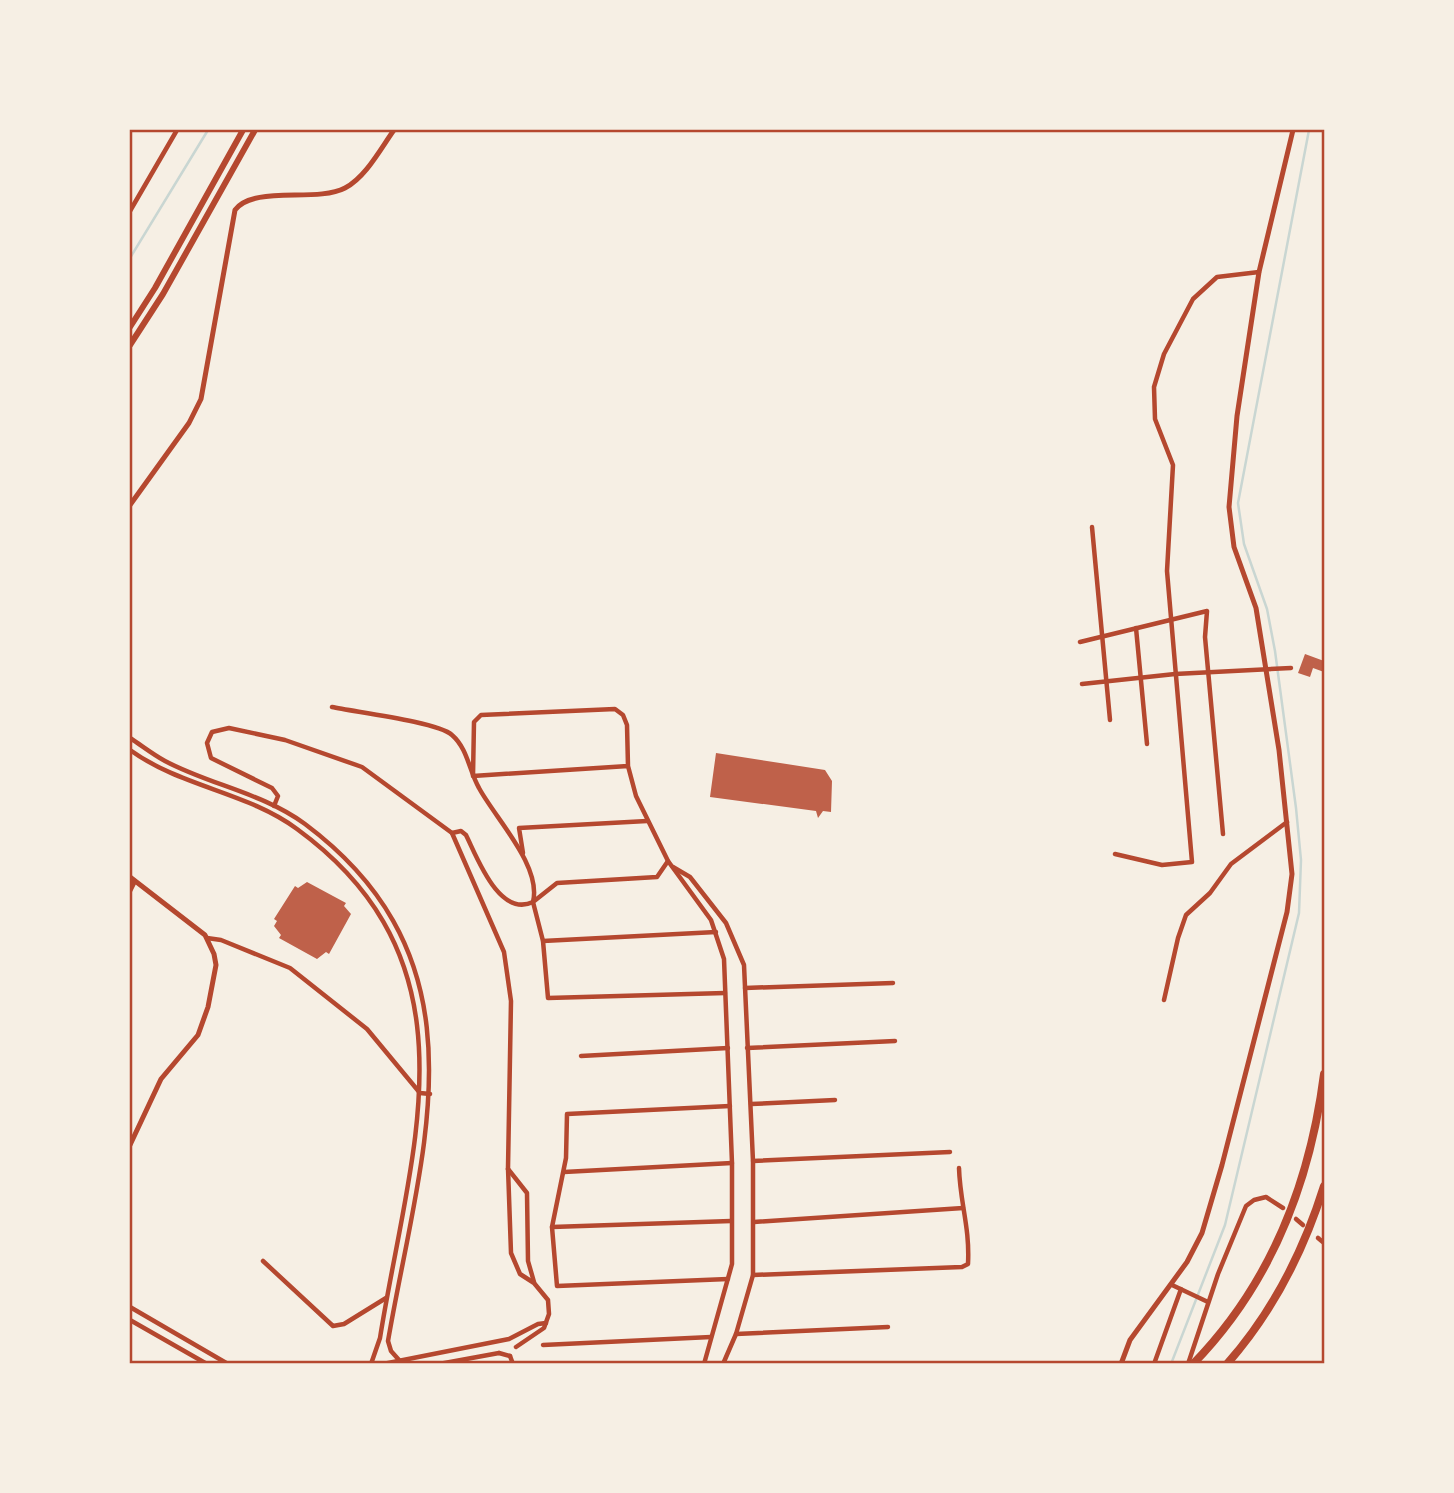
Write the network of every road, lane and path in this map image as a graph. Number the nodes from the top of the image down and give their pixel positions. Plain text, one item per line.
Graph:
1 (177, 130) edge
2 (243, 130) edge
3 (255, 130) edge
4 (394, 130) edge
5 (1293, 130) edge
6 (130, 211) edge
7 (1259, 272) junction
8 (130, 327) edge
9 (130, 345) edge
10 (130, 505) edge
11 (1092, 527) dead end
12 (1170, 618) junction
13 (1136, 628) junction
14 (1102, 637) junction
15 (1080, 642) dead end
16 (1268, 667) junction
17 (1291, 667) dead end
18 (1208, 672) junction
19 (1175, 674) junction
20 (1141, 678) junction
21 (1106, 681) junction
22 (1082, 684) dead end
23 (332, 708) dead end
24 (1110, 720) dead end
25 (130, 738) edge
26 (1147, 744) dead end
27 (130, 750) edge
28 (628, 766) junction
29 (473, 776) junction
30 (274, 806) junction
31 (647, 821) junction
32 (1287, 821) junction
33 (452, 833) junction
34 (1223, 834) dead end
35 (1115, 853) dead end
36 (524, 860) junction
37 (668, 861) junction
38 (672, 867) junction
39 (132, 879) edge
40 (130, 891) edge
41 (533, 902) junction
42 (716, 932) junction
43 (207, 938) junction
44 (543, 941) junction
45 (893, 983) dead end
46 (745, 988) junction
47 (725, 993) junction
48 (1164, 1000) dead end
49 (895, 1041) dead end
50 (728, 1048) junction
51 (747, 1048) junction
52 (581, 1056) dead end
53 (1325, 1074) edge
54 (420, 1093) junction
55 (430, 1094) junction
56 (835, 1100) dead end
57 (751, 1104) junction
58 (730, 1106) junction
59 (130, 1145) edge
60 (950, 1152) dead end
61 (753, 1161) junction
62 (732, 1163) junction
63 (508, 1168) junction
64 (959, 1168) dead end
65 (564, 1172) junction
66 (1325, 1186) edge
67 (962, 1208) junction
68 (1283, 1208) dead end
69 (1296, 1219) dead end
70 (731, 1221) junction
71 (754, 1222) junction
72 (1304, 1225) dead end
73 (552, 1227) junction
74 (1318, 1238) dead end
75 (1325, 1243) edge
76 (263, 1261) dead end
77 (753, 1275) junction
78 (728, 1279) junction
79 (534, 1283) junction
80 (1172, 1284) junction
81 (1182, 1289) junction
82 (387, 1298) junction
83 (1206, 1301) junction
84 (130, 1307) edge
85 (130, 1320) edge
86 (546, 1323) junction
87 (888, 1327) dead end
88 (736, 1334) junction
89 (711, 1336) junction
90 (509, 1339) junction
91 (500, 1341) junction
92 (543, 1345) dead end
93 (516, 1347) junction
94 (499, 1353) junction
95 (510, 1356) junction
96 (399, 1362) edge
97 (207, 1363) edge
98 (228, 1363) edge
99 (371, 1363) edge
100 (383, 1363) edge
101 (439, 1363) edge
102 (513, 1363) edge
103 (704, 1363) edge
104 (723, 1363) edge
105 (1121, 1363) edge
106 (1154, 1363) edge
107 (1192, 1363) edge
108 (1227, 1363) edge

1 - 6 street
2 - 8 main road
3 - 9 main road
4 - 10 street
5 - 7 street
7 - 12 street
7 - 16 street
11 - 14 street
12 - 13 street
12 - 18 street
12 - 19 street
13 - 14 street
13 - 20 street
14 - 15 street
14 - 21 street
16 - 17 street
16 - 18 street
16 - 32 street
18 - 19 street
18 - 34 street
19 - 20 street
19 - 35 street
20 - 21 street
20 - 26 street
21 - 22 street
21 - 24 street
23 - 29 street
25 - 30 street
27 - 54 street
28 - 29 street
28 - 29 street
28 - 31 street
29 - 36 street
30 - 33 street
30 - 55 street
31 - 36 street
31 - 37 street
32 - 48 street
32 - 80 street
33 - 41 street
33 - 63 street
36 - 41 street
37 - 38 street
37 - 41 street
38 - 42 street
38 - 46 street
39 - 40 street
39 - 43 street
41 - 44 street
42 - 44 street
42 - 47 street
43 - 54 street
43 - 59 street
44 - 47 street
45 - 46 street
46 - 51 street
47 - 50 street
49 - 51 street
50 - 52 street
50 - 58 street
51 - 57 street
53 - 107 highway
54 - 55 street
54 - 82 street
55 - 96 street
56 - 57 street
57 - 61 street
58 - 62 street
58 - 65 street
60 - 61 street
61 - 71 street
62 - 65 street
62 - 70 street
63 - 79 street
63 - 79 street
64 - 67 street
65 - 73 street
66 - 108 highway
67 - 71 street
67 - 77 street
68 - 83 street
69 - 72 street
70 - 73 street
70 - 78 street
71 - 77 street
73 - 78 street
74 - 75 street
76 - 82 street
77 - 88 street
78 - 89 street
79 - 86 street
80 - 81 street
80 - 105 street
81 - 83 street
81 - 106 street
82 - 99 street
83 - 107 street
84 - 98 street
85 - 97 street
86 - 90 street
86 - 93 street
87 - 88 street
88 - 104 street
89 - 92 street
89 - 103 street
90 - 91 street
90 - 93 street
91 - 94 street
91 - 96 street
93 - 95 street
94 - 95 street
94 - 101 street
95 - 102 street
96 - 100 street

